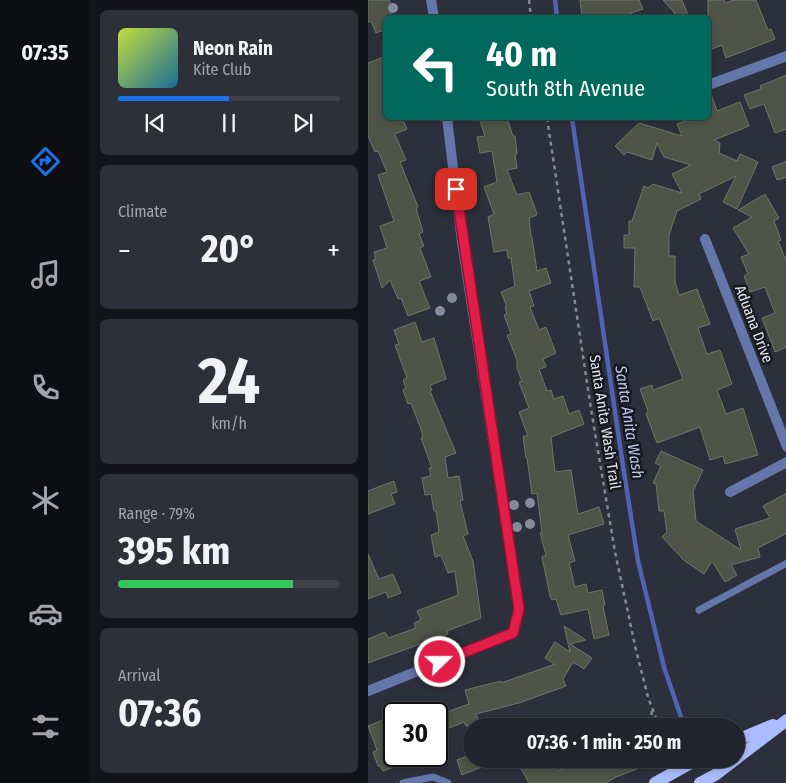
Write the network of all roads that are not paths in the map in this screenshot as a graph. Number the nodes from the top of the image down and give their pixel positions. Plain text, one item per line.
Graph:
1 (432, 0) edge
2 (434, 15) edge
3 (786, 56) edge
4 (711, 84) edge
5 (446, 120) edge
6 (705, 239) dead end
7 (786, 447) edge
8 (786, 462) edge
9 (730, 492) dead end
10 (786, 563) edge
11 (699, 610) dead end
12 (368, 692) edge
13 (786, 719) edge
14 (745, 737) edge
15 (745, 752) edge
16 (681, 768) edge
17 (724, 768) edge
18 (403, 783) edge
19 (448, 783) edge
20 (655, 783) edge
21 (700, 783) edge

1 - 2 street
3 - 4 street
5 - 12 street
6 - 7 street, Aduana Drive
8 - 9 street
10 - 11 lane
13 - 14 main road
13 - 15 main road
16 - 20 main road
17 - 21 main road
18 - 19 lane

